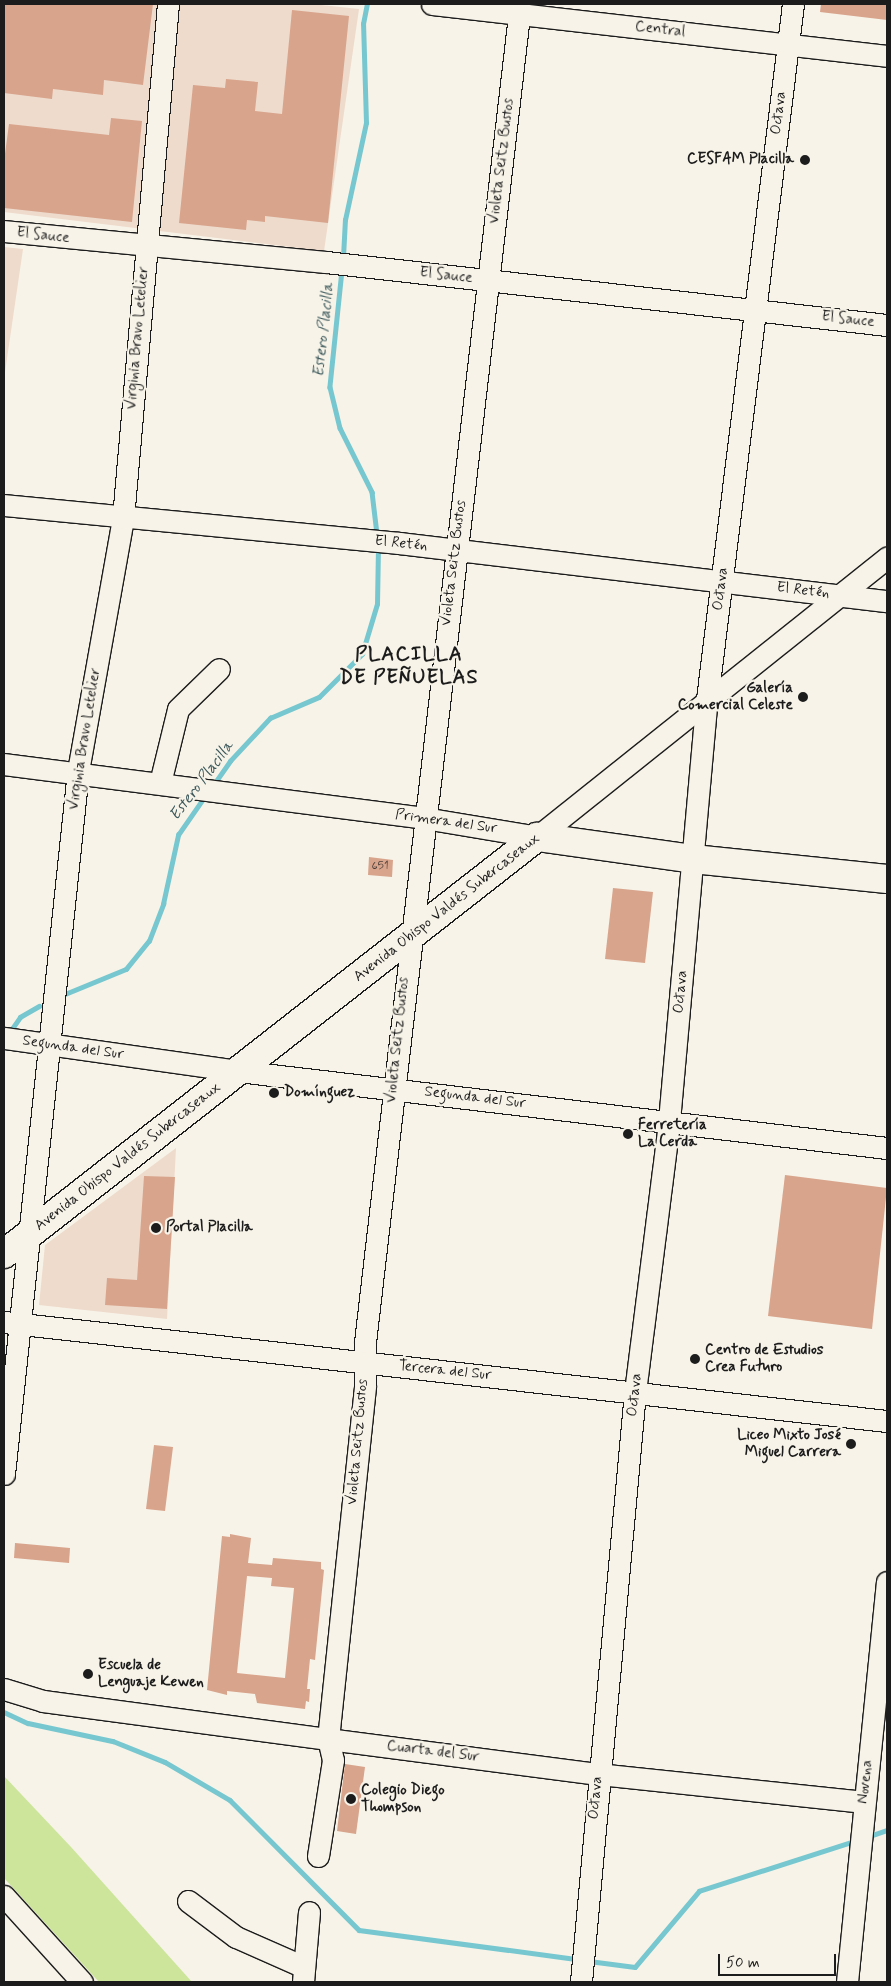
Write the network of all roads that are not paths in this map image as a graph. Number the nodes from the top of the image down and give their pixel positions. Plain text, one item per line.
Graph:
1 (168, 4) edge
2 (432, 4) edge
3 (793, 4) edge
4 (529, 12) edge
5 (788, 45) junction
6 (887, 56) edge
7 (4, 231) edge
8 (146, 248) junction
9 (488, 281) junction
10 (755, 310) junction
11 (887, 325) edge
12 (4, 505) edge
13 (123, 518) junction
14 (456, 550) junction
15 (887, 558) edge
16 (722, 582) junction
17 (840, 596) junction
18 (887, 601) edge
19 (219, 669) dead end
20 (707, 699) junction
21 (4, 764) edge
22 (78, 771) junction
23 (160, 784) junction
24 (424, 818) junction
25 (537, 837) junction
26 (693, 859) junction
27 (887, 879) edge
28 (409, 937) junction
29 (4, 1038) edge
30 (42, 1043) junction
31 (238, 1071) junction
32 (393, 1088) junction
33 (669, 1121) junction
34 (887, 1148) edge
35 (29, 1234) junction
36 (4, 1254) edge
37 (12, 1323) edge
38 (365, 1362) junction
39 (635, 1392) junction
40 (887, 1421) edge
41 (4, 1474) edge
42 (887, 1582) edge
43 (4, 1689) edge
44 (328, 1739) junction
45 (598, 1774) junction
46 (864, 1802) junction
47 (318, 1856) dead end
48 (4, 1896) edge
49 (188, 1901) dead end
50 (309, 1912) dead end
51 (303, 1974) edge
52 (581, 1978) edge
53 (82, 1982) edge
54 (847, 1982) edge

1 - 8 street, Virginia Bravo Letelier
2 - 4 street, Central
3 - 5 street, Octava
4 - 5 street, Central
4 - 9 street, Violeta Seitz Bustos
5 - 6 street, Central
5 - 10 street, Octava
7 - 8 street, El Sauce
8 - 9 street, El Sauce
8 - 13 street, Virginia Bravo Letelier
9 - 10 street, El Sauce
9 - 14 street, Violeta Seitz Bustos
10 - 11 street, El Sauce
10 - 16 street, Octava
12 - 13 street, El Retén
13 - 14 street, El Retén
13 - 22 street, Virginia Bravo Letelier
14 - 16 street, El Retén
14 - 24 street, Violeta Seitz Bustos
15 - 17 street, Avenida Obispo Valdés Subercaseaux
16 - 17 street, El Retén
16 - 20 street, Octava
17 - 18 street, El Retén
17 - 20 street, Avenida Obispo Valdés Subercaseaux
19 - 23 street
20 - 25 street, Avenida Obispo Valdés Subercaseaux
20 - 26 street, Octava
21 - 22 street, Primera del Sur
22 - 23 street, Primera del Sur
22 - 30 street, Virginia Bravo Letelier
23 - 24 street, Primera del Sur
24 - 25 street, Primera del Sur
24 - 28 street, Violeta Seitz Bustos
25 - 26 main road, Primera del Sur
25 - 28 main road, Avenida Obispo Valdés Subercaseaux
26 - 27 main road, Primera del Sur
26 - 33 street, Octava
28 - 31 main road, Avenida Obispo Valdés Subercaseaux
28 - 32 street, Violeta Seitz Bustos
29 - 30 street, Segunda del Sur
30 - 31 street, Segunda del Sur
30 - 35 street, Virginia Bravo Letelier
31 - 32 street, Segunda del Sur
31 - 35 main road, Avenida Obispo Valdés Subercaseaux
32 - 33 street, Segunda del Sur
32 - 38 street, Violeta Seitz Bustos
33 - 34 street, Segunda del Sur
33 - 39 street, Octava
35 - 36 main road, Avenida Obispo Valdés Subercaseaux
35 - 37 street, Virginia Bravo Letelier
37 - 38 street, Tercera del Sur
37 - 41 street, Virginia Bravo Letelier
38 - 39 street, Tercera del Sur
38 - 44 street, Violeta Seitz Bustos
39 - 40 street, Tercera del Sur
39 - 45 street, Octava
42 - 46 street, Novena
43 - 44 street, Cuarta del Sur
44 - 45 street, Cuarta del Sur
44 - 47 street, Violeta Seitz Bustos
45 - 46 street, Cuarta del Sur
45 - 52 street, Octava
46 - 54 street, Novena
48 - 53 street
49 - 51 street
50 - 51 street

